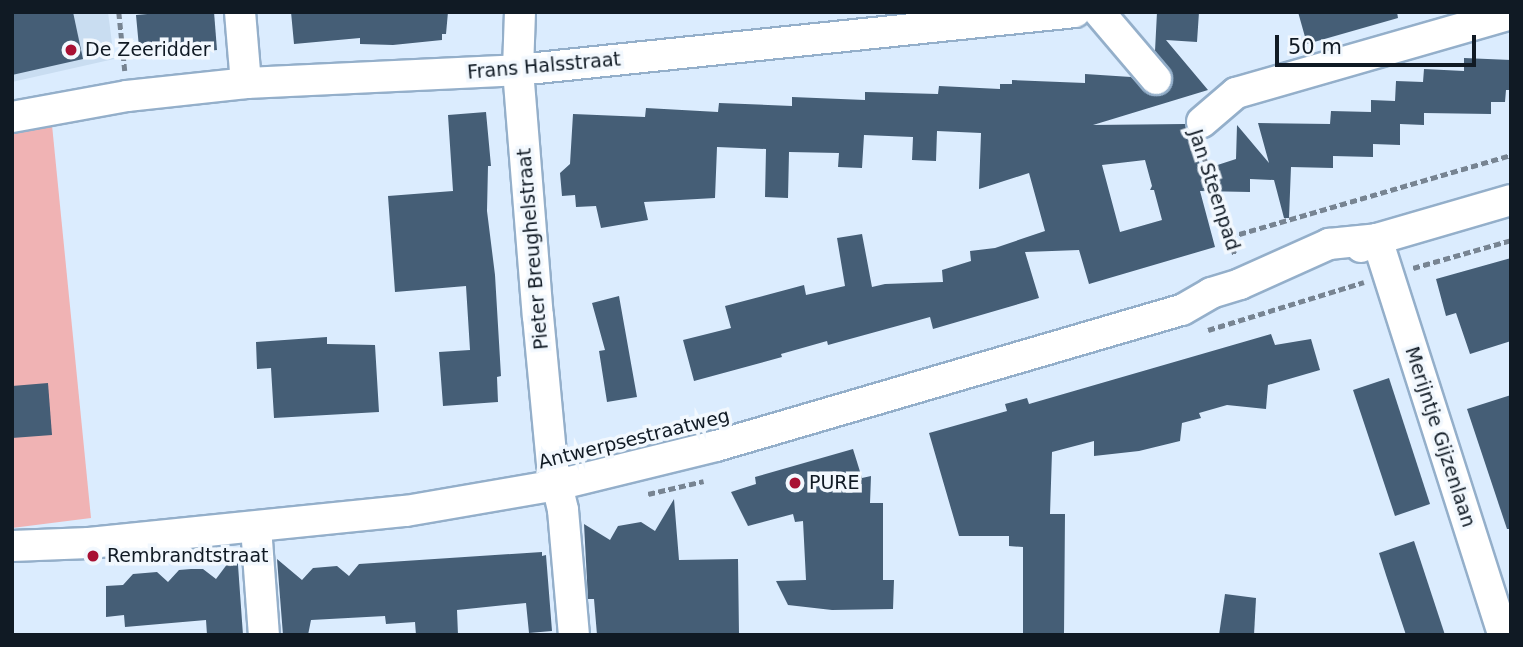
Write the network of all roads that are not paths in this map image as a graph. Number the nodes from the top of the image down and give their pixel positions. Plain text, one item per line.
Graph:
1 (240, 12) edge
2 (520, 12) edge
3 (1075, 12) edge
4 (1099, 12) edge
5 (1511, 14) edge
6 (518, 70) junction
7 (1156, 79) dead end
8 (246, 83) junction
9 (12, 117) edge
10 (1200, 129) road end
11 (1511, 200) edge
12 (1377, 239) junction
13 (557, 485) junction
14 (256, 527) junction
15 (12, 546) edge
16 (264, 635) edge
17 (573, 635) edge
18 (1503, 635) edge

1 - 8 street
2 - 6 street, Pieter Breughelstraat
3 - 6 street, Frans Halsstraat
4 - 7 street
5 - 10 street
6 - 8 street, Frans Halsstraat
6 - 13 street, Pieter Breughelstraat
8 - 9 street, Frans Halsstraat
11 - 12 street, Antwerpsestraatweg
12 - 13 street, Antwerpsestraatweg
12 - 18 street, Merijntje Gijzenlaan
13 - 14 street, Antwerpsestraatweg
13 - 17 street, Pieter Breughelstraat
14 - 15 street, Antwerpsestraatweg
14 - 16 street

